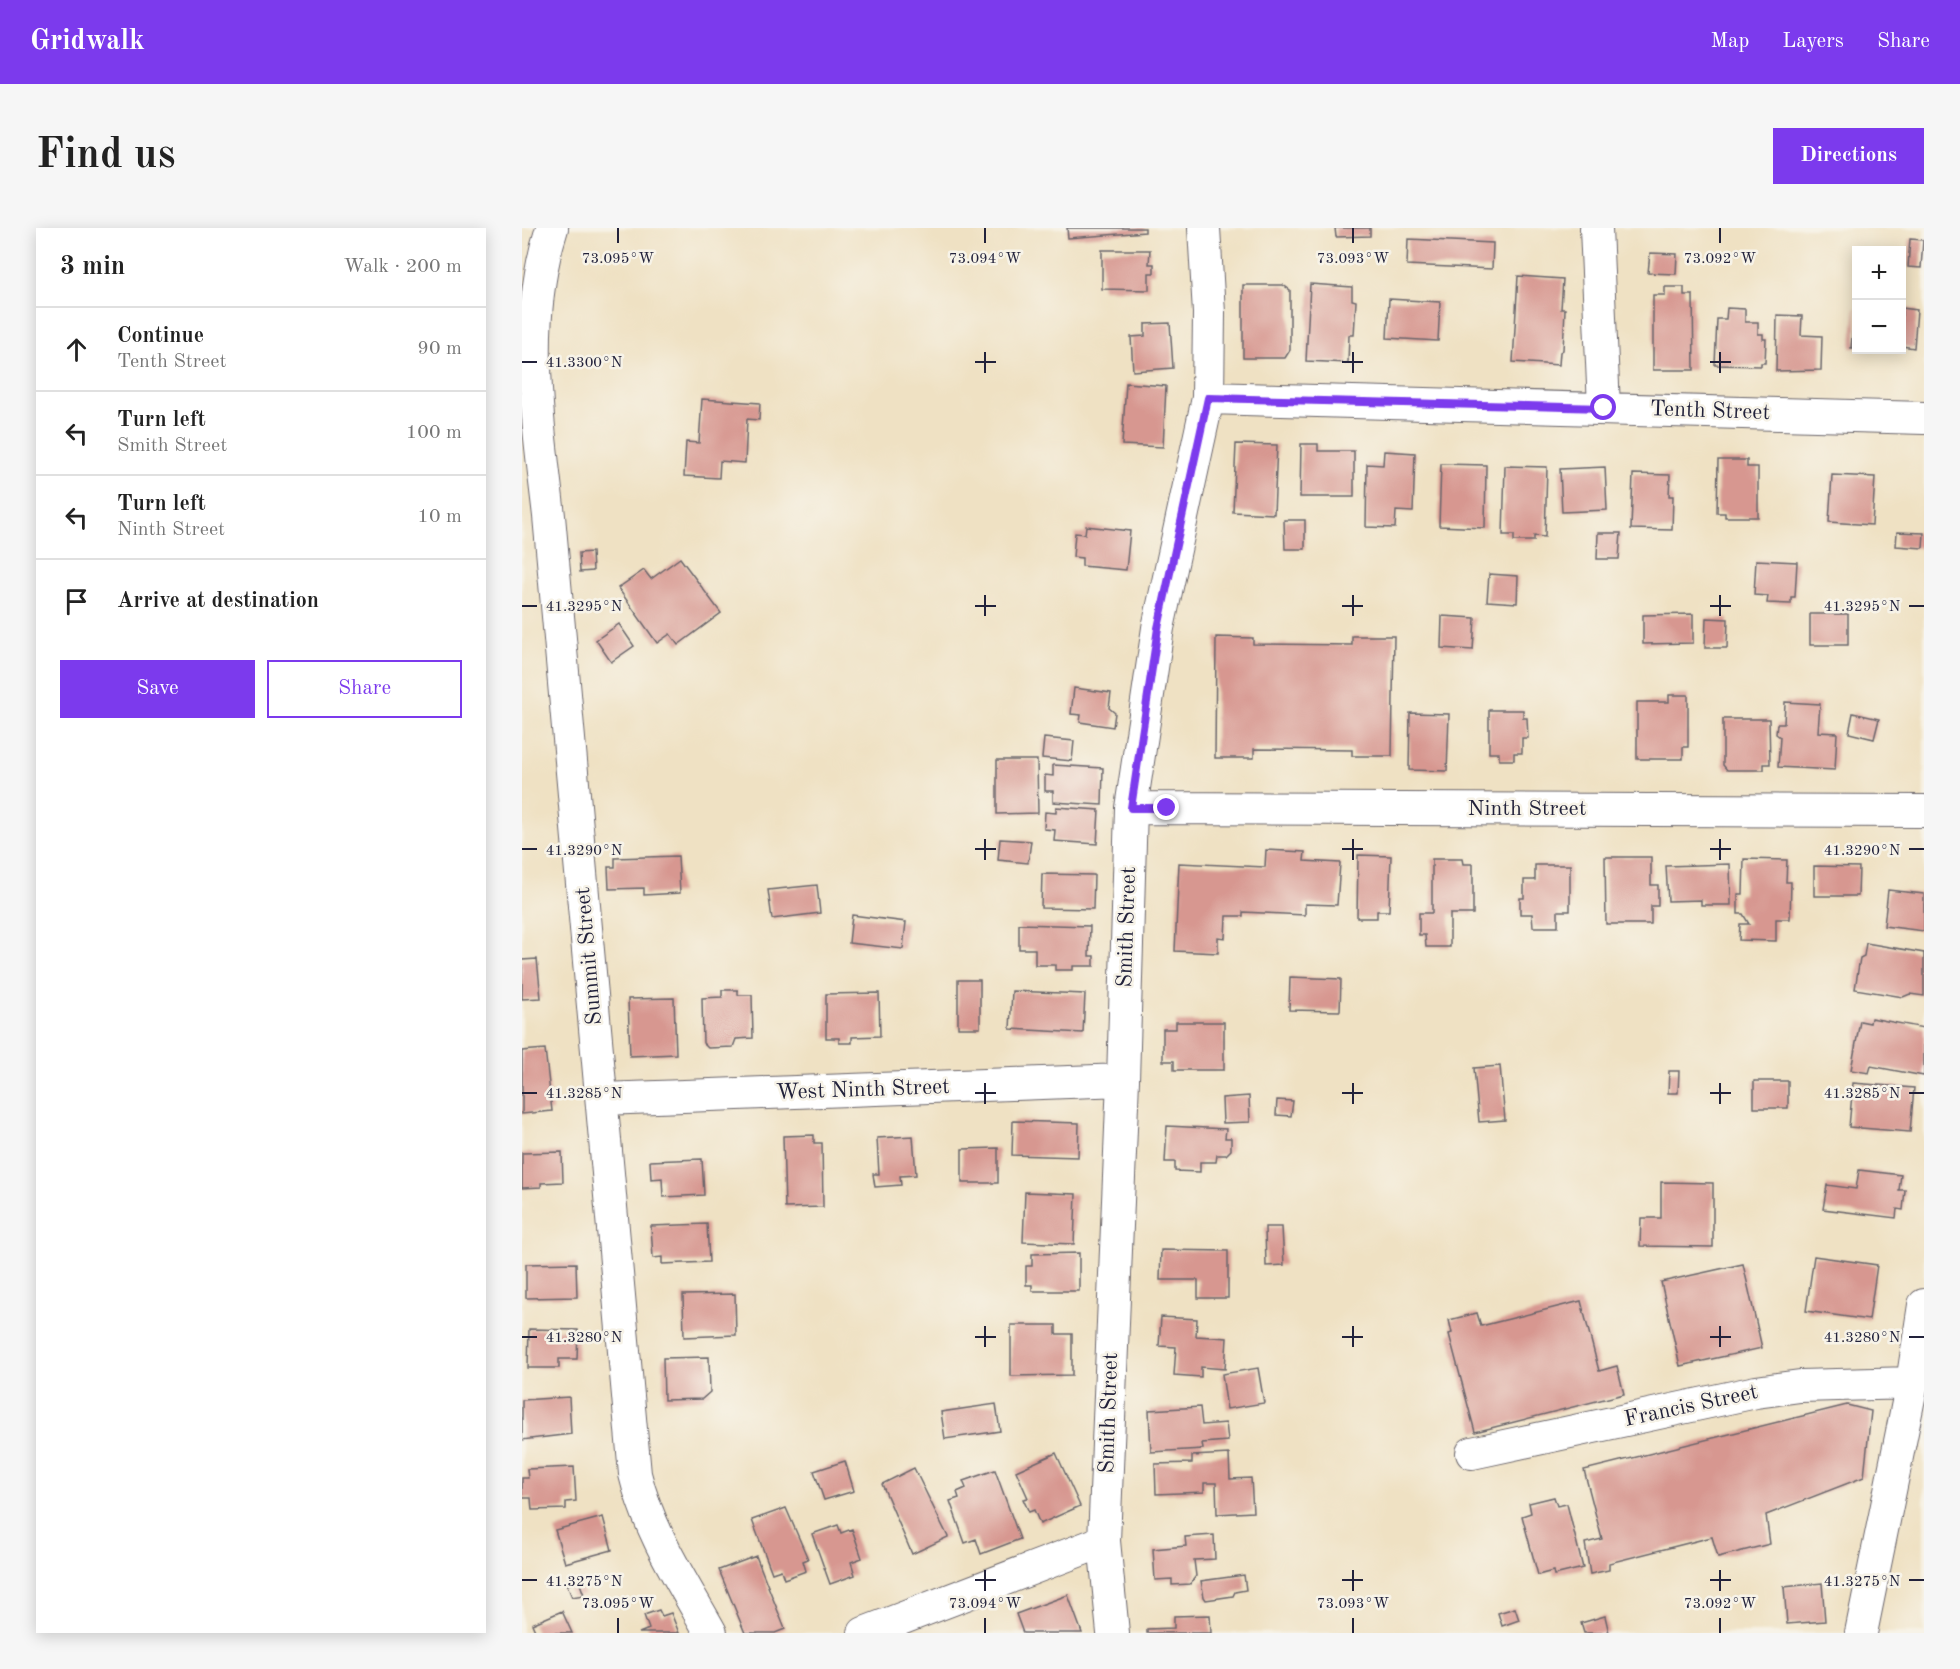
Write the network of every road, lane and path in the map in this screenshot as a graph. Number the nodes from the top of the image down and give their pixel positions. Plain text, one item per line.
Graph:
1 (552, 228) edge
2 (1204, 228) edge
3 (1596, 228) edge
4 (1208, 398) junction
5 (1604, 408) junction
6 (1924, 418) edge
7 (1131, 808) junction
8 (1924, 811) edge
9 (1123, 1080) junction
10 (603, 1099) junction
11 (1924, 1305) edge
12 (1912, 1383) junction
13 (1472, 1453) dead end
14 (1104, 1541) junction
15 (711, 1633) edge
16 (864, 1633) edge
17 (1113, 1633) edge
18 (1861, 1633) edge

1 - 10 street, Summit Street
2 - 4 street, Smith Street
3 - 5 street
4 - 5 street, Tenth Street
4 - 7 street, Smith Street
5 - 6 street, Tenth Street
7 - 8 street, Ninth Street
7 - 9 street, Smith Street
9 - 10 street, West Ninth Street
9 - 14 street, Smith Street
10 - 15 street, Summit Street
11 - 12 street
12 - 13 street, Francis Street
12 - 18 street
14 - 16 street
14 - 17 street, Smith Street

